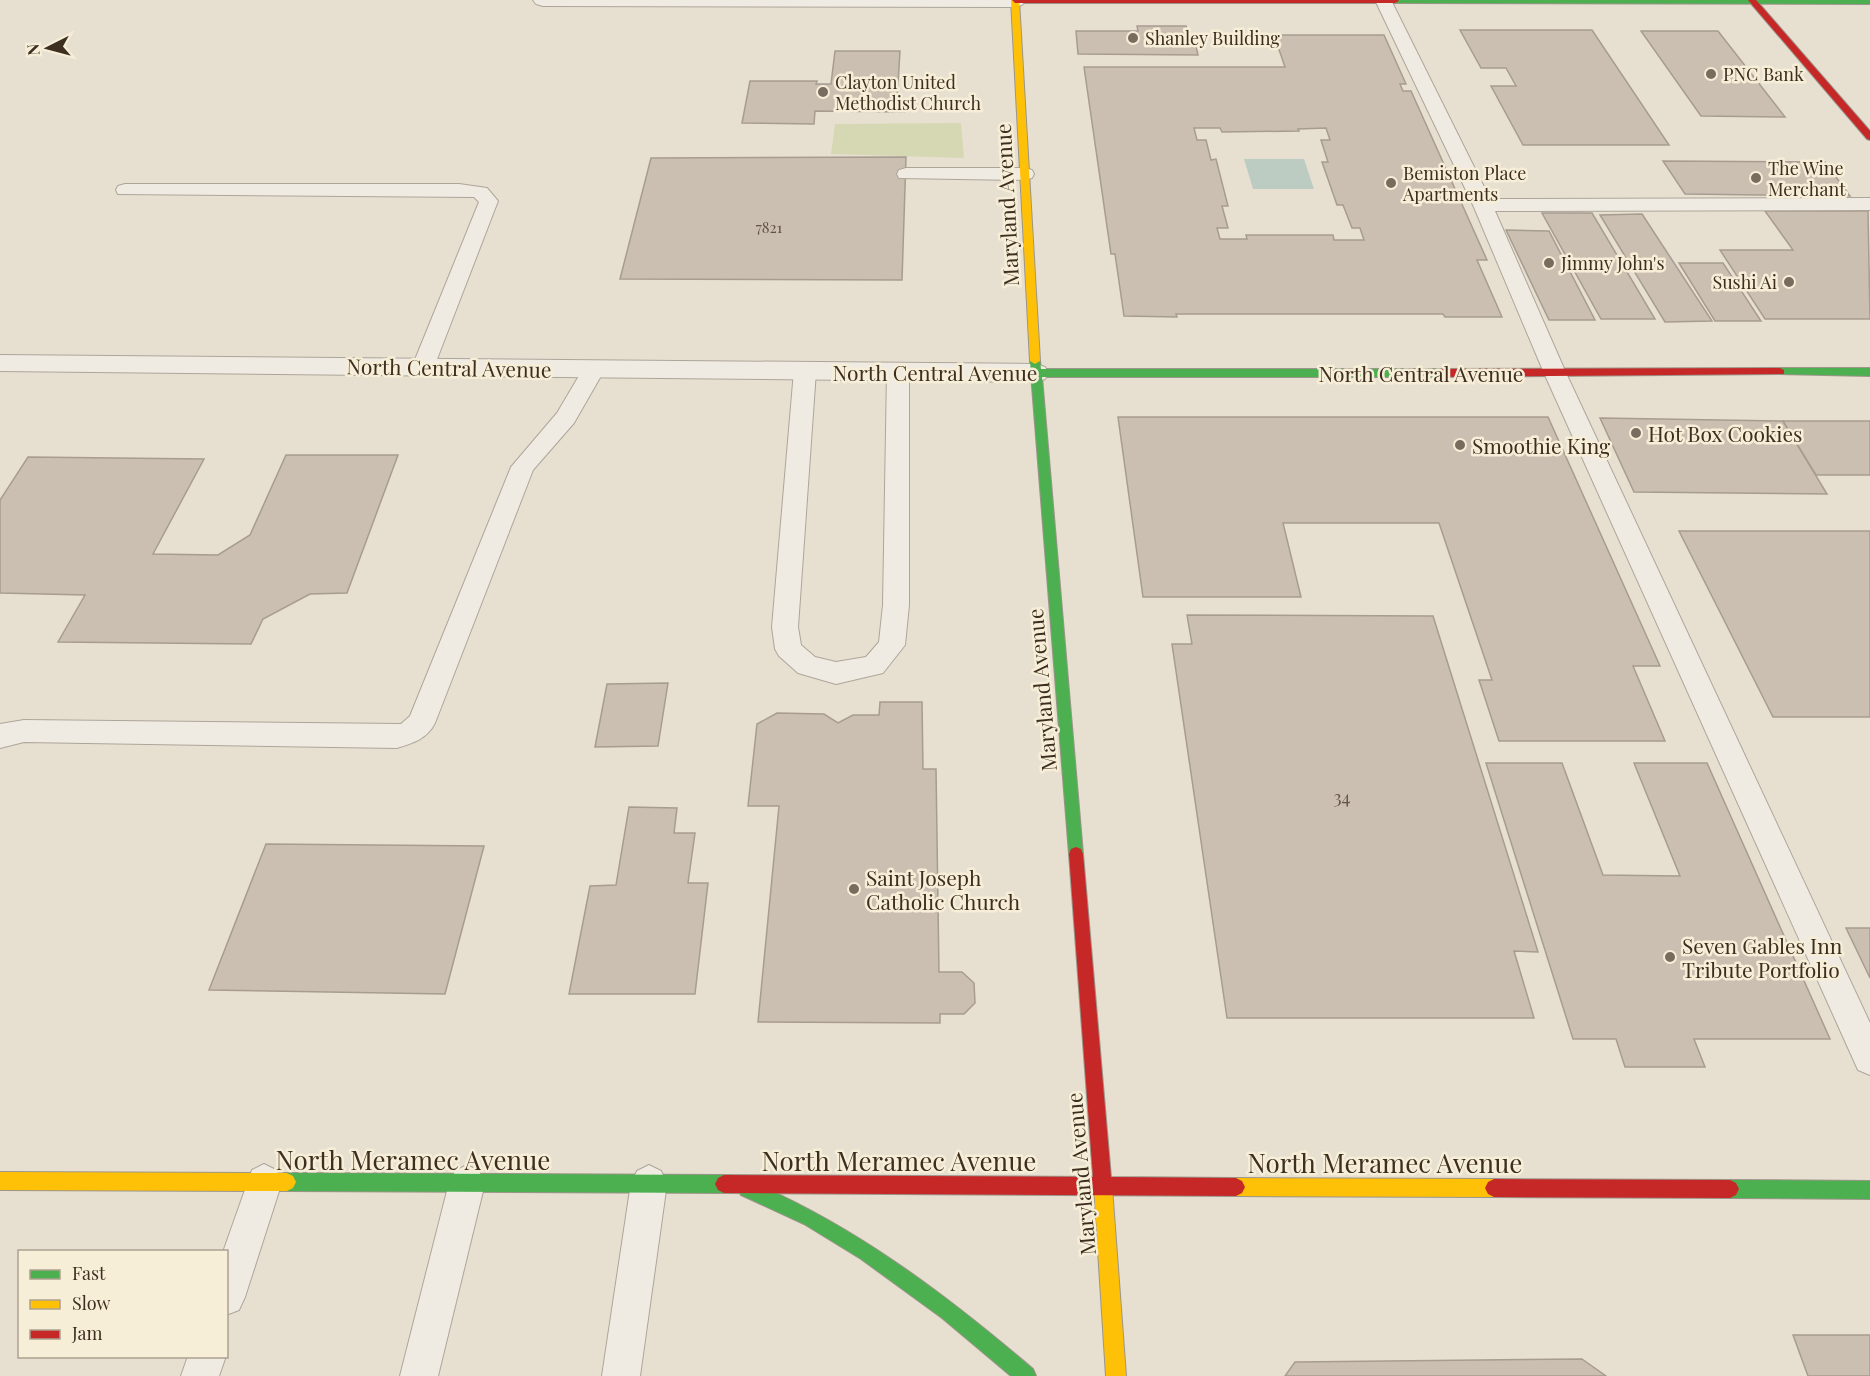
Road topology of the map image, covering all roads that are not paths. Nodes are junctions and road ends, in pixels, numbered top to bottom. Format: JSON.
{"nodes":[{"id":1,"x":543,"y":0,"type":"edge"},
{"id":2,"x":1015,"y":1,"type":"edge"},
{"id":3,"x":1383,"y":1,"type":"edge"},
{"id":4,"x":1753,"y":1,"type":"edge"},
{"id":5,"x":1870,"y":2,"type":"edge"},
{"id":6,"x":1870,"y":137,"type":"edge"},
{"id":7,"x":906,"y":174,"type":"dead end"},
{"id":8,"x":1025,"y":174,"type":"junction"},
{"id":9,"x":125,"y":190,"type":"dead end"},
{"id":10,"x":1870,"y":204,"type":"edge"},
{"id":11,"x":1483,"y":205,"type":"junction"},
{"id":12,"x":0,"y":363,"type":"edge"},
{"id":13,"x":423,"y":367,"type":"junction"},
{"id":14,"x":594,"y":369,"type":"junction"},
{"id":15,"x":805,"y":371,"type":"junction"},
{"id":16,"x":898,"y":372,"type":"junction"},
{"id":17,"x":1870,"y":372,"type":"edge"},
{"id":18,"x":1036,"y":373,"type":"junction"},
{"id":19,"x":1555,"y":373,"type":"junction"},
{"id":20,"x":0,"y":737,"type":"edge"},
{"id":21,"x":1870,"y":1059,"type":"edge"},
{"id":22,"x":0,"y":1181,"type":"edge"},
{"id":23,"x":264,"y":1182,"type":"junction"},
{"id":24,"x":467,"y":1183,"type":"junction"},
{"id":25,"x":650,"y":1183,"type":"junction"},
{"id":26,"x":737,"y":1184,"type":"junction"},
{"id":27,"x":1103,"y":1185,"type":"junction"},
{"id":28,"x":1870,"y":1190,"type":"edge"},
{"id":29,"x":228,"y":1291,"type":"edge"},
{"id":30,"x":206,"y":1358,"type":"edge"},
{"id":31,"x":200,"y":1376,"type":"edge"},
{"id":32,"x":419,"y":1376,"type":"edge"},
{"id":33,"x":621,"y":1376,"type":"edge"},
{"id":34,"x":1026,"y":1376,"type":"edge"},
{"id":35,"x":1116,"y":1376,"type":"edge"}],
"edges":[{"from":1,"to":2,"type":"street"},
{"from":2,"to":3,"type":"street"},
{"from":2,"to":8,"type":"street","name":"Maryland Avenue"},
{"from":3,"to":4,"type":"street"},
{"from":3,"to":11,"type":"lane"},
{"from":4,"to":5,"type":"street"},
{"from":4,"to":6,"type":"street"},
{"from":7,"to":8,"type":"lane"},
{"from":8,"to":18,"type":"street","name":"Maryland Avenue"},
{"from":9,"to":13,"type":"lane"},
{"from":10,"to":11,"type":"lane"},
{"from":11,"to":19,"type":"lane"},
{"from":12,"to":13,"type":"street","name":"North Central Avenue"},
{"from":13,"to":14,"type":"street","name":"North Central Avenue"},
{"from":14,"to":15,"type":"street","name":"North Central Avenue"},
{"from":14,"to":20,"type":"lane"},
{"from":15,"to":16,"type":"street","name":"North Central Avenue"},
{"from":15,"to":16,"type":"lane"},
{"from":16,"to":18,"type":"street","name":"North Central Avenue"},
{"from":17,"to":19,"type":"street","name":"North Central Avenue"},
{"from":18,"to":19,"type":"street","name":"North Central Avenue"},
{"from":18,"to":27,"type":"street","name":"Maryland Avenue"},
{"from":19,"to":21,"type":"lane"},
{"from":22,"to":23,"type":"street","name":"North Meramec Avenue"},
{"from":23,"to":24,"type":"street","name":"North Meramec Avenue"},
{"from":23,"to":29,"type":"lane"},
{"from":24,"to":25,"type":"street","name":"North Meramec Avenue"},
{"from":24,"to":32,"type":"lane"},
{"from":25,"to":26,"type":"street","name":"North Meramec Avenue"},
{"from":25,"to":33,"type":"lane"},
{"from":26,"to":27,"type":"street","name":"North Meramec Avenue"},
{"from":26,"to":34,"type":"street"},
{"from":27,"to":28,"type":"street","name":"North Meramec Avenue"},
{"from":27,"to":35,"type":"street","name":"Maryland Avenue"},
{"from":30,"to":31,"type":"lane"}]}
